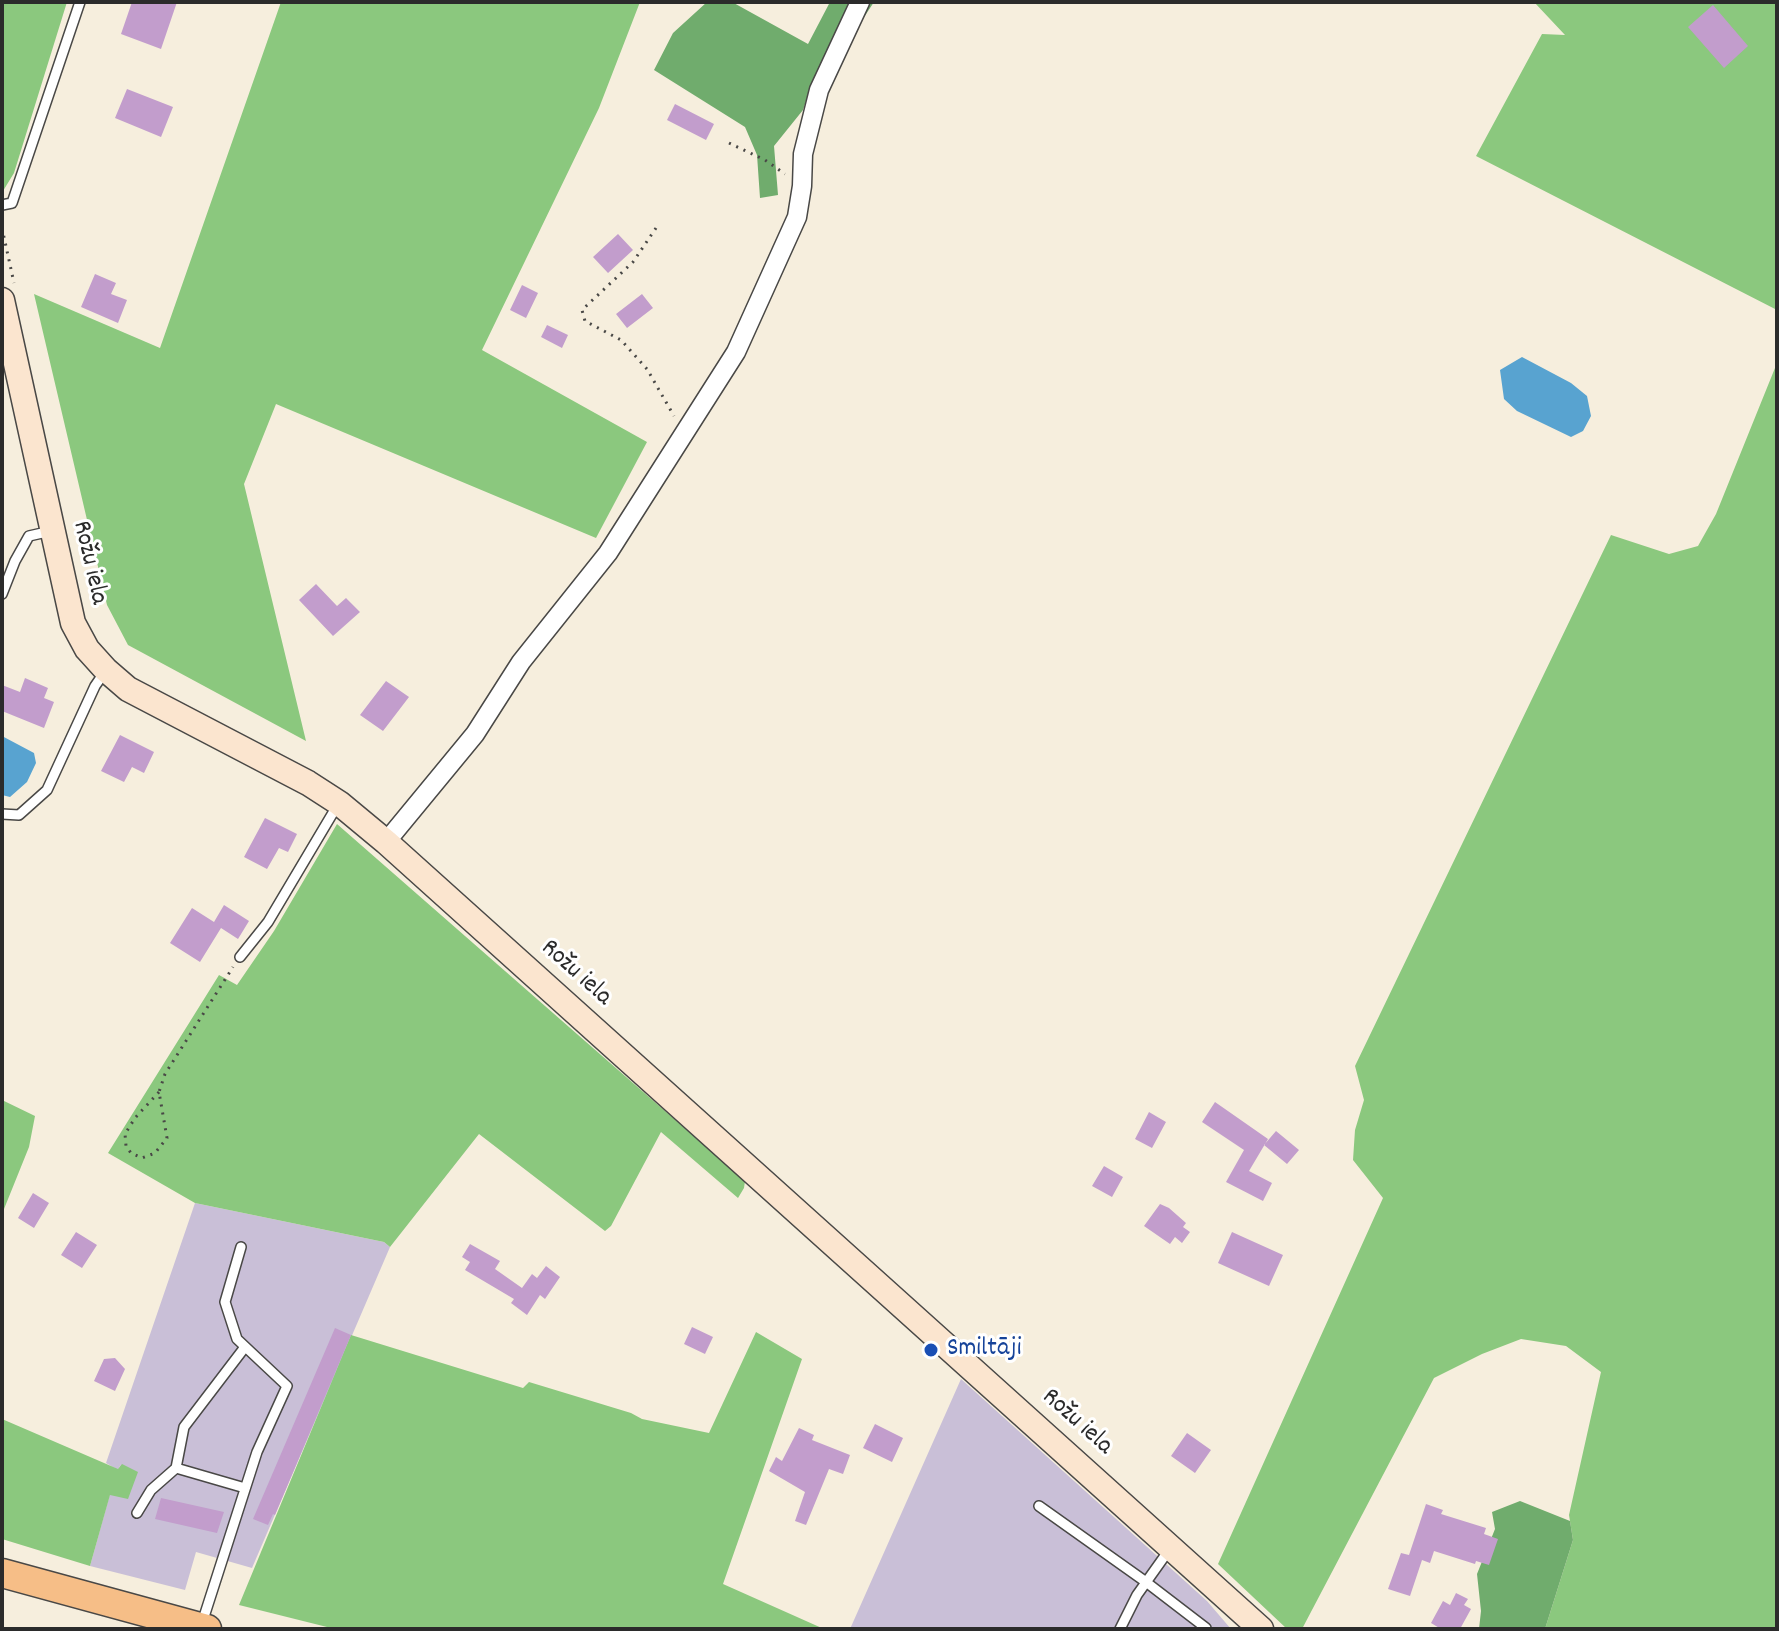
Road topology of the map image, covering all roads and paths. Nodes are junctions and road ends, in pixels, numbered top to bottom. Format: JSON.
{"nodes":[{"id":1,"x":80,"y":2,"type":"edge"},
{"id":2,"x":860,"y":2,"type":"edge"},
{"id":3,"x":729,"y":143,"type":"dead end"},
{"id":4,"x":802,"y":186,"type":"junction"},
{"id":5,"x":2,"y":205,"type":"edge"},
{"id":6,"x":2,"y":228,"type":"edge"},
{"id":7,"x":656,"y":228,"type":"dead end"},
{"id":8,"x":9,"y":296,"type":"edge"},
{"id":9,"x":685,"y":434,"type":"junction"},
{"id":10,"x":51,"y":531,"type":"junction"},
{"id":11,"x":2,"y":594,"type":"edge"},
{"id":12,"x":106,"y":670,"type":"junction"},
{"id":13,"x":339,"y":803,"type":"junction"},
{"id":14,"x":2,"y":814,"type":"edge"},
{"id":15,"x":386,"y":842,"type":"junction"},
{"id":16,"x":240,"y":957,"type":"joint"},
{"id":17,"x":159,"y":1092,"type":"junction"},
{"id":18,"x":241,"y":1247,"type":"dead end"},
{"id":19,"x":245,"y":1347,"type":"junction"},
{"id":20,"x":176,"y":1468,"type":"junction"},
{"id":21,"x":245,"y":1488,"type":"junction"},
{"id":22,"x":1039,"y":1506,"type":"dead end"},
{"id":23,"x":137,"y":1513,"type":"dead end"},
{"id":24,"x":1171,"y":1547,"type":"junction"},
{"id":25,"x":2,"y":1573,"type":"edge"},
{"id":26,"x":1146,"y":1582,"type":"junction"},
{"id":27,"x":202,"y":1628,"type":"edge"},
{"id":28,"x":1206,"y":1628,"type":"edge"},
{"id":29,"x":1120,"y":1629,"type":"edge"},
{"id":30,"x":1261,"y":1629,"type":"edge"}],
"edges":[{"from":1,"to":5,"type":"lane"},
{"from":2,"to":4,"type":"street"},
{"from":3,"to":4,"type":"path"},
{"from":4,"to":9,"type":"street"},
{"from":6,"to":8,"type":"path"},
{"from":7,"to":9,"type":"path"},
{"from":8,"to":10,"type":"street","name":"Rožu iela"},
{"from":9,"to":15,"type":"street"},
{"from":10,"to":11,"type":"lane"},
{"from":10,"to":12,"type":"street","name":"Rožu iela"},
{"from":12,"to":13,"type":"street","name":"Rožu iela"},
{"from":12,"to":14,"type":"lane"},
{"from":13,"to":15,"type":"street","name":"Rožu iela"},
{"from":13,"to":16,"type":"lane"},
{"from":15,"to":24,"type":"street","name":"Rožu iela"},
{"from":16,"to":17,"type":"path"},
{"from":17,"to":17,"type":"path"},
{"from":18,"to":19,"type":"lane"},
{"from":19,"to":20,"type":"lane"},
{"from":19,"to":21,"type":"lane"},
{"from":20,"to":21,"type":"lane"},
{"from":20,"to":23,"type":"lane"},
{"from":21,"to":27,"type":"lane"},
{"from":22,"to":26,"type":"lane"},
{"from":24,"to":26,"type":"lane"},
{"from":24,"to":30,"type":"street","name":"Rožu iela"},
{"from":25,"to":27,"type":"main road"},
{"from":26,"to":28,"type":"lane"},
{"from":26,"to":29,"type":"lane"}]}
